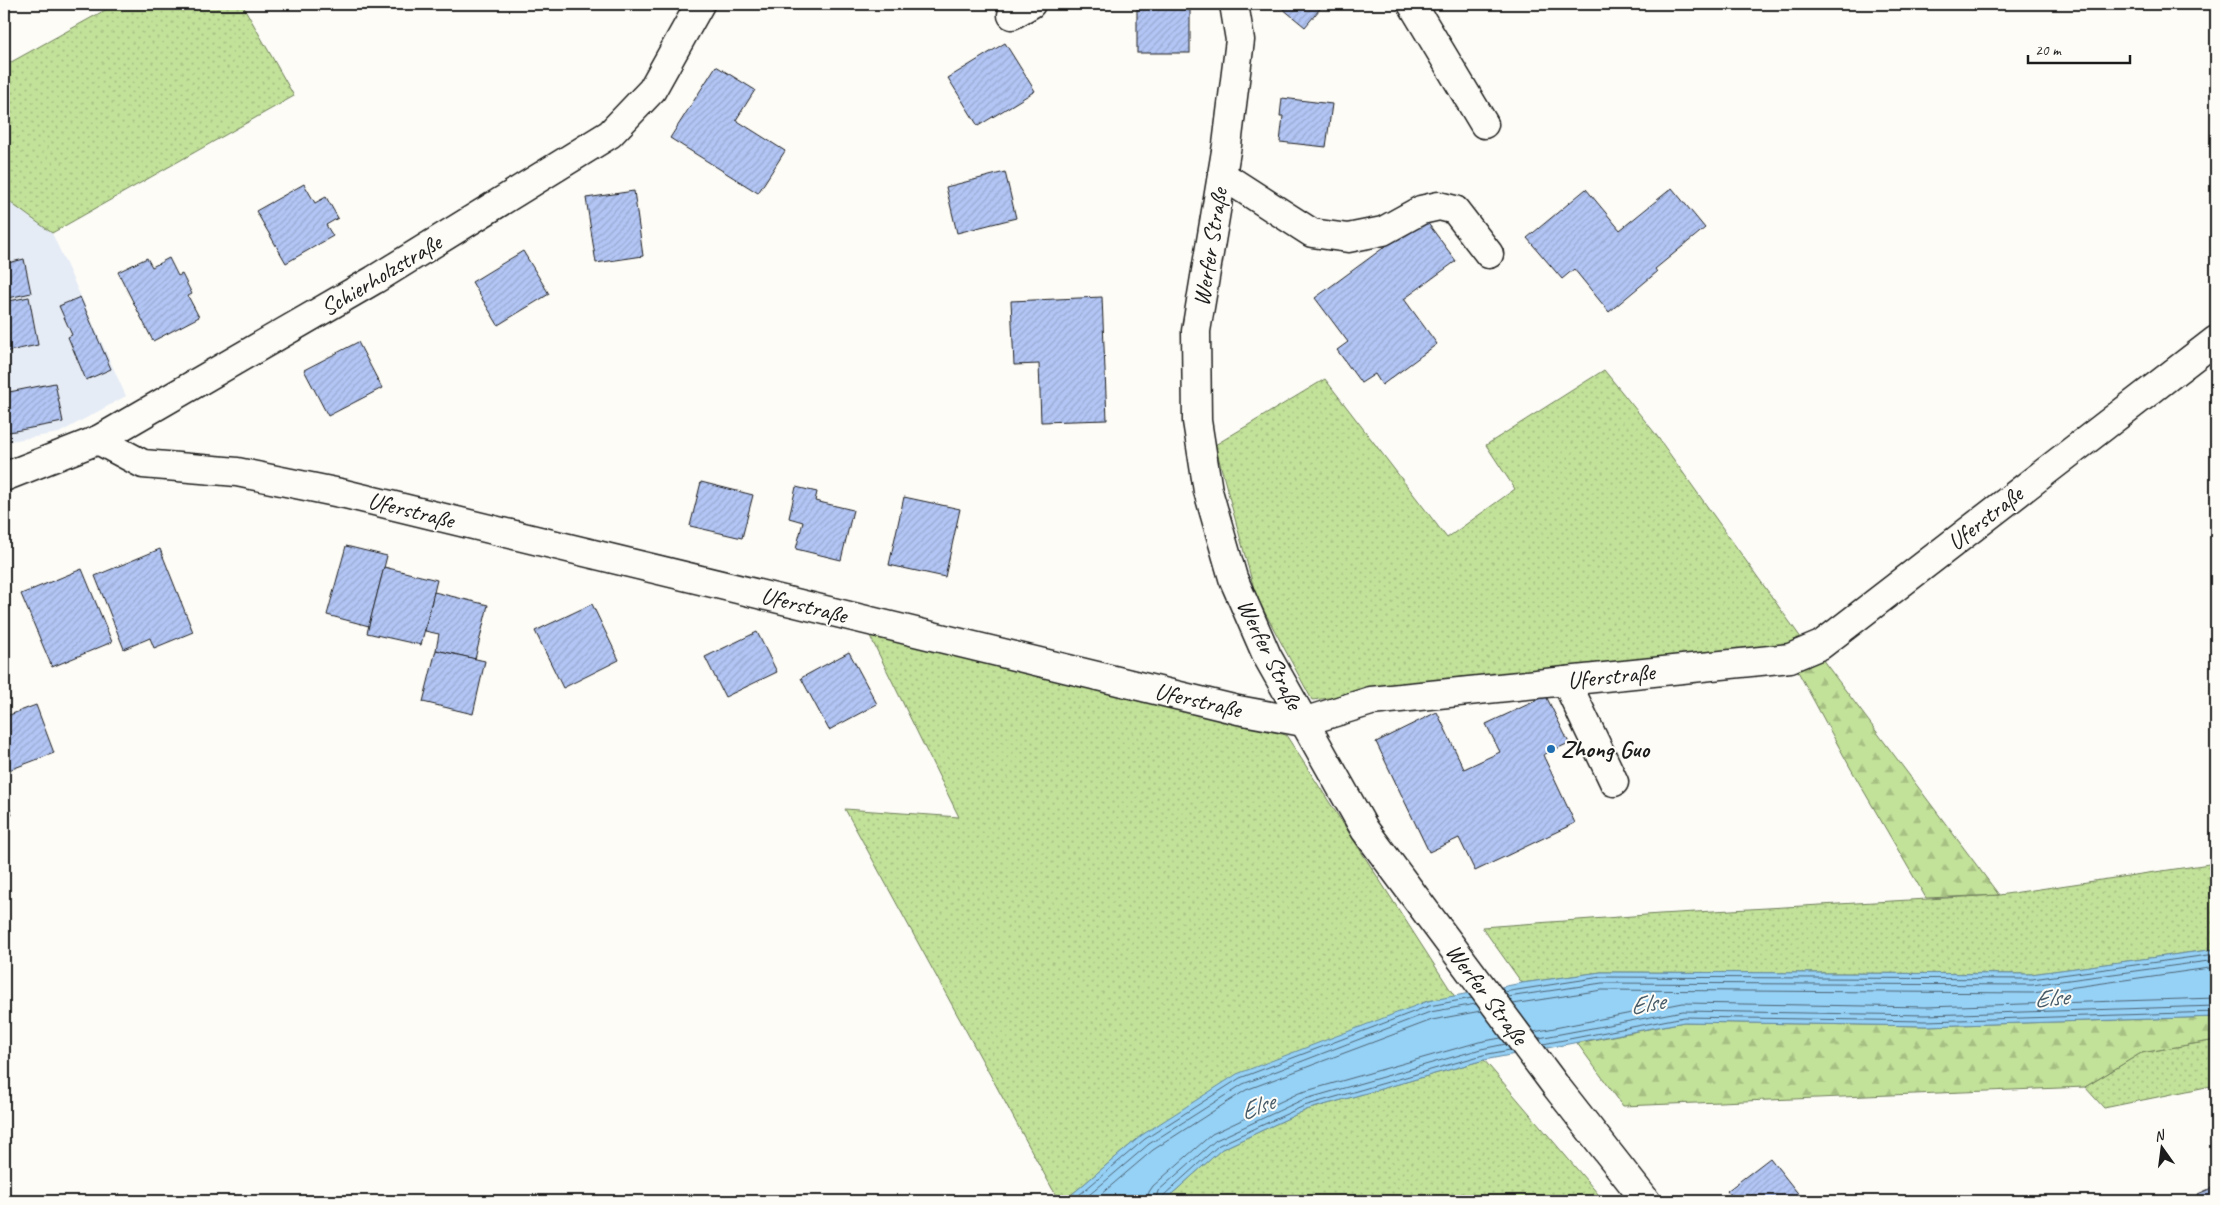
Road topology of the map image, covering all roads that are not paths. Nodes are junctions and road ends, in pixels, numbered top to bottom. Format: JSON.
{"nodes":[{"id":1,"x":700,"y":4,"type":"edge"},
{"id":2,"x":1234,"y":4,"type":"edge"},
{"id":3,"x":1412,"y":4,"type":"edge"},
{"id":4,"x":1484,"y":124,"type":"dead end"},
{"id":5,"x":1222,"y":175,"type":"junction"},
{"id":6,"x":1489,"y":254,"type":"dead end"},
{"id":7,"x":2216,"y":340,"type":"edge"},
{"id":8,"x":98,"y":440,"type":"junction"},
{"id":9,"x":4,"y":476,"type":"edge"},
{"id":10,"x":1566,"y":681,"type":"junction"},
{"id":11,"x":1303,"y":722,"type":"junction"},
{"id":12,"x":1614,"y":782,"type":"dead end"},
{"id":13,"x":1646,"y":1201,"type":"edge"}],
"edges":[{"from":1,"to":8,"type":"street","name":"Schierholzstraße"},
{"from":2,"to":5,"type":"street","name":"Werfer Straße"},
{"from":3,"to":4,"type":"street"},
{"from":5,"to":6,"type":"street"},
{"from":5,"to":11,"type":"street","name":"Werfer Straße"},
{"from":7,"to":10,"type":"street","name":"Uferstraße"},
{"from":8,"to":9,"type":"street","name":"Schierholzstraße"},
{"from":8,"to":11,"type":"street","name":"Uferstraße"},
{"from":10,"to":11,"type":"street","name":"Uferstraße"},
{"from":10,"to":12,"type":"street"},
{"from":11,"to":13,"type":"street","name":"Werfer Straße"}]}
